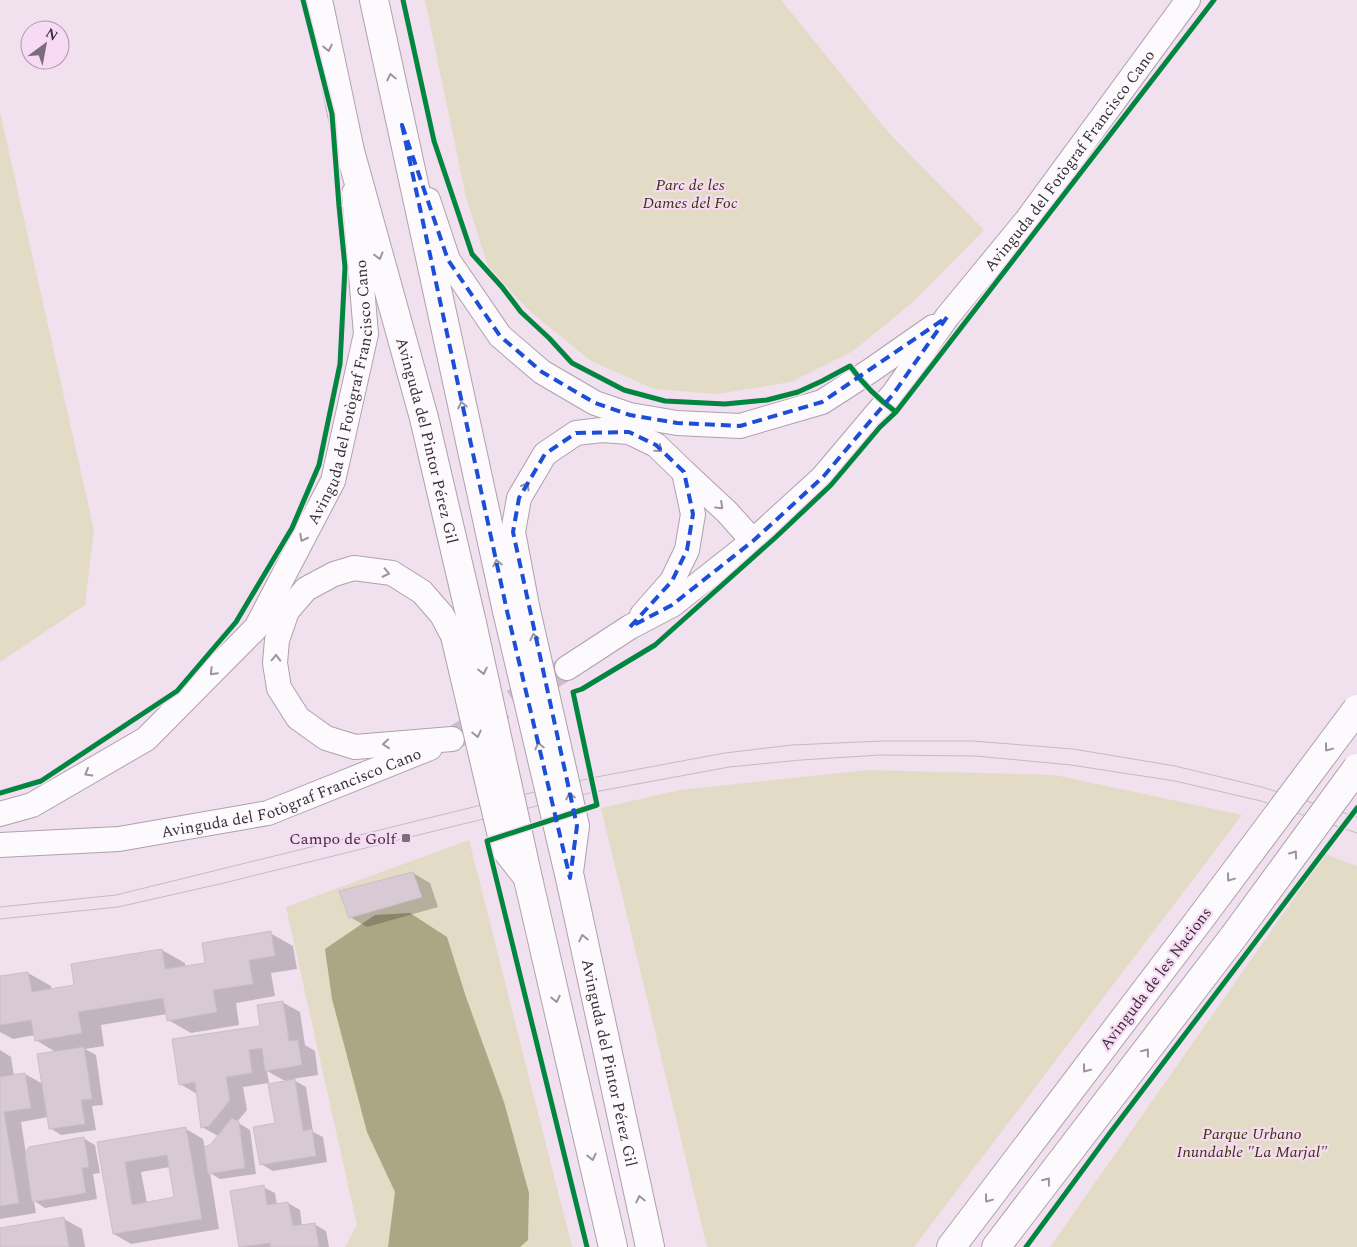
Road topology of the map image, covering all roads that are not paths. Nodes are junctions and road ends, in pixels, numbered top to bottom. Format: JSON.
{"nodes":[{"id":1,"x":318,"y":0,"type":"edge"},
{"id":2,"x":374,"y":0,"type":"edge"},
{"id":3,"x":1188,"y":0,"type":"edge"},
{"id":4,"x":402,"y":125,"type":"junction"},
{"id":5,"x":350,"y":151,"type":"junction"},
{"id":6,"x":947,"y":318,"type":"junction"},
{"id":7,"x":684,"y":472,"type":"junction"},
{"id":8,"x":754,"y":541,"type":"junction"},
{"id":9,"x":517,"y":609,"type":"junction"},
{"id":10,"x":630,"y":627,"type":"junction"},
{"id":11,"x":463,"y":629,"type":"junction"},
{"id":12,"x":567,"y":668,"type":"tunnel mouth"},
{"id":13,"x":1357,"y":709,"type":"edge"},
{"id":14,"x":1357,"y":768,"type":"edge"},
{"id":15,"x":0,"y":814,"type":"edge"},
{"id":16,"x":0,"y":845,"type":"edge"},
{"id":17,"x":613,"y":1247,"type":"edge"},
{"id":18,"x":650,"y":1247,"type":"edge"},
{"id":19,"x":951,"y":1247,"type":"edge"},
{"id":20,"x":996,"y":1247,"type":"edge"}],
"edges":[{"from":1,"to":5,"type":"main road","name":"Avinguda del Pintor Pérez Gil","one_way":true},
{"from":4,"to":2,"type":"main road","name":"Avinguda del Pintor Pérez Gil","one_way":true},
{"from":3,"to":6,"type":"street","name":"Avinguda del Fotògraf Francisco Cano"},
{"from":4,"to":6,"type":"street","name":"Avinguda del Fotògraf Francisco Cano"},
{"from":9,"to":4,"type":"main road","name":"Avinguda del Pintor Pérez Gil","one_way":true},
{"from":5,"to":11,"type":"main road","name":"Avinguda del Pintor Pérez Gil","one_way":true},
{"from":5,"to":15,"type":"street","name":"Avinguda del Fotògraf Francisco Cano","one_way":true},
{"from":6,"to":8,"type":"street","name":"Avinguda del Fotògraf Francisco Cano"},
{"from":7,"to":8,"type":"street","one_way":true},
{"from":9,"to":7,"type":"street","name":"Avinguda del Pintor Pérez Gil","one_way":true},
{"from":7,"to":10,"type":"street","name":"Avinguda del Fotògraf Francisco Cano"},
{"from":8,"to":10,"type":"street","name":"Avinguda del Fotògraf Francisco Cano"},
{"from":18,"to":9,"type":"main road","name":"Avinguda del Pintor Pérez Gil","one_way":true,"bridge":true},
{"from":10,"to":12,"type":"street","name":"Avinguda del Fotògraf Francisco Cano"},
{"from":16,"to":11,"type":"street","name":"Avinguda del Fotògraf Francisco Cano","one_way":true},
{"from":11,"to":17,"type":"main road","name":"Avinguda del Pintor Pérez Gil","one_way":true,"bridge":true},
{"from":13,"to":19,"type":"main road","name":"Avinguda de les Nacions","one_way":true,"bridge":true},
{"from":20,"to":14,"type":"main road","one_way":true,"bridge":true}]}
